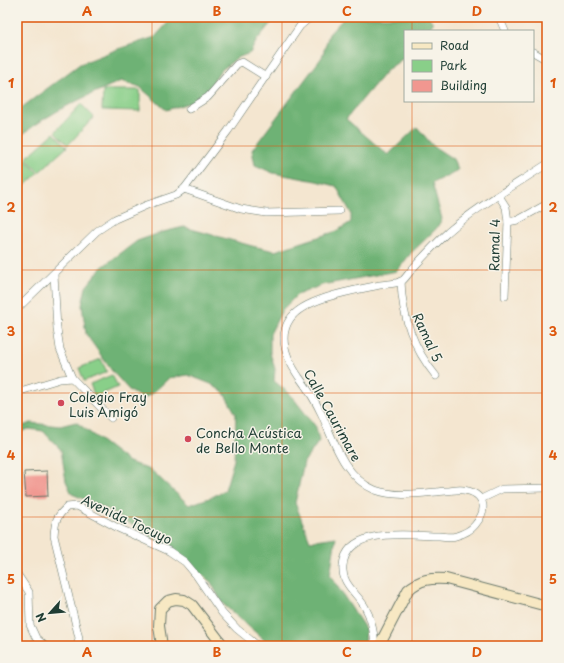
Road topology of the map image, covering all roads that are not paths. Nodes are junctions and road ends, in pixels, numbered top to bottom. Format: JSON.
{"nodes":[{"id":1,"x":315,"y":17,"type":"edge"},
{"id":2,"x":499,"y":17,"type":"edge"},
{"id":3,"x":505,"y":30,"type":"edge"},
{"id":4,"x":534,"y":53,"type":"edge"},
{"id":5,"x":547,"y":60,"type":"edge"},
{"id":6,"x":266,"y":78,"type":"junction"},
{"id":7,"x":189,"y":109,"type":"dead end"},
{"id":8,"x":547,"y":164,"type":"edge"},
{"id":9,"x":184,"y":189,"type":"junction"},
{"id":10,"x":499,"y":196,"type":"junction"},
{"id":11,"x":547,"y":204,"type":"edge"},
{"id":12,"x":339,"y":211,"type":"dead end"},
{"id":13,"x":508,"y":222,"type":"junction"},
{"id":14,"x":54,"y":274,"type":"junction"},
{"id":15,"x":401,"y":282,"type":"junction"},
{"id":16,"x":505,"y":296,"type":"dead end"},
{"id":17,"x":17,"y":309,"type":"edge"},
{"id":18,"x":436,"y":376,"type":"dead end"},
{"id":19,"x":72,"y":378,"type":"junction"},
{"id":20,"x":17,"y":392,"type":"edge"},
{"id":21,"x":111,"y":418,"type":"dead end"},
{"id":22,"x":547,"y":488,"type":"edge"},
{"id":23,"x":481,"y":499,"type":"junction"},
{"id":24,"x":17,"y":574,"type":"edge"},
{"id":25,"x":547,"y":606,"type":"edge"},
{"id":26,"x":45,"y":646,"type":"edge"},
{"id":27,"x":77,"y":646,"type":"edge"},
{"id":28,"x":162,"y":646,"type":"edge"},
{"id":29,"x":225,"y":646,"type":"edge"},
{"id":30,"x":258,"y":646,"type":"edge"},
{"id":31,"x":374,"y":646,"type":"edge"},
{"id":32,"x":379,"y":646,"type":"edge"}],
"edges":[{"from":1,"to":6,"type":"street"},
{"from":2,"to":3,"type":"street"},
{"from":4,"to":5,"type":"street"},
{"from":6,"to":7,"type":"street"},
{"from":6,"to":9,"type":"street"},
{"from":8,"to":10,"type":"street"},
{"from":9,"to":12,"type":"street"},
{"from":9,"to":14,"type":"street"},
{"from":10,"to":13,"type":"street","name":"Ramal 4"},
{"from":10,"to":15,"type":"street"},
{"from":11,"to":13,"type":"street"},
{"from":13,"to":16,"type":"street","name":"Ramal 4"},
{"from":14,"to":17,"type":"street"},
{"from":14,"to":19,"type":"street"},
{"from":15,"to":18,"type":"street","name":"Ramal 5"},
{"from":15,"to":23,"type":"street","name":"Calle Caurimare"},
{"from":19,"to":20,"type":"street"},
{"from":19,"to":21,"type":"street"},
{"from":22,"to":23,"type":"street"},
{"from":23,"to":31,"type":"street"},
{"from":24,"to":26,"type":"street"},
{"from":25,"to":32,"type":"street"},
{"from":27,"to":30,"type":"street","name":"Avenida Tocuyo"},
{"from":28,"to":29,"type":"street"}]}
